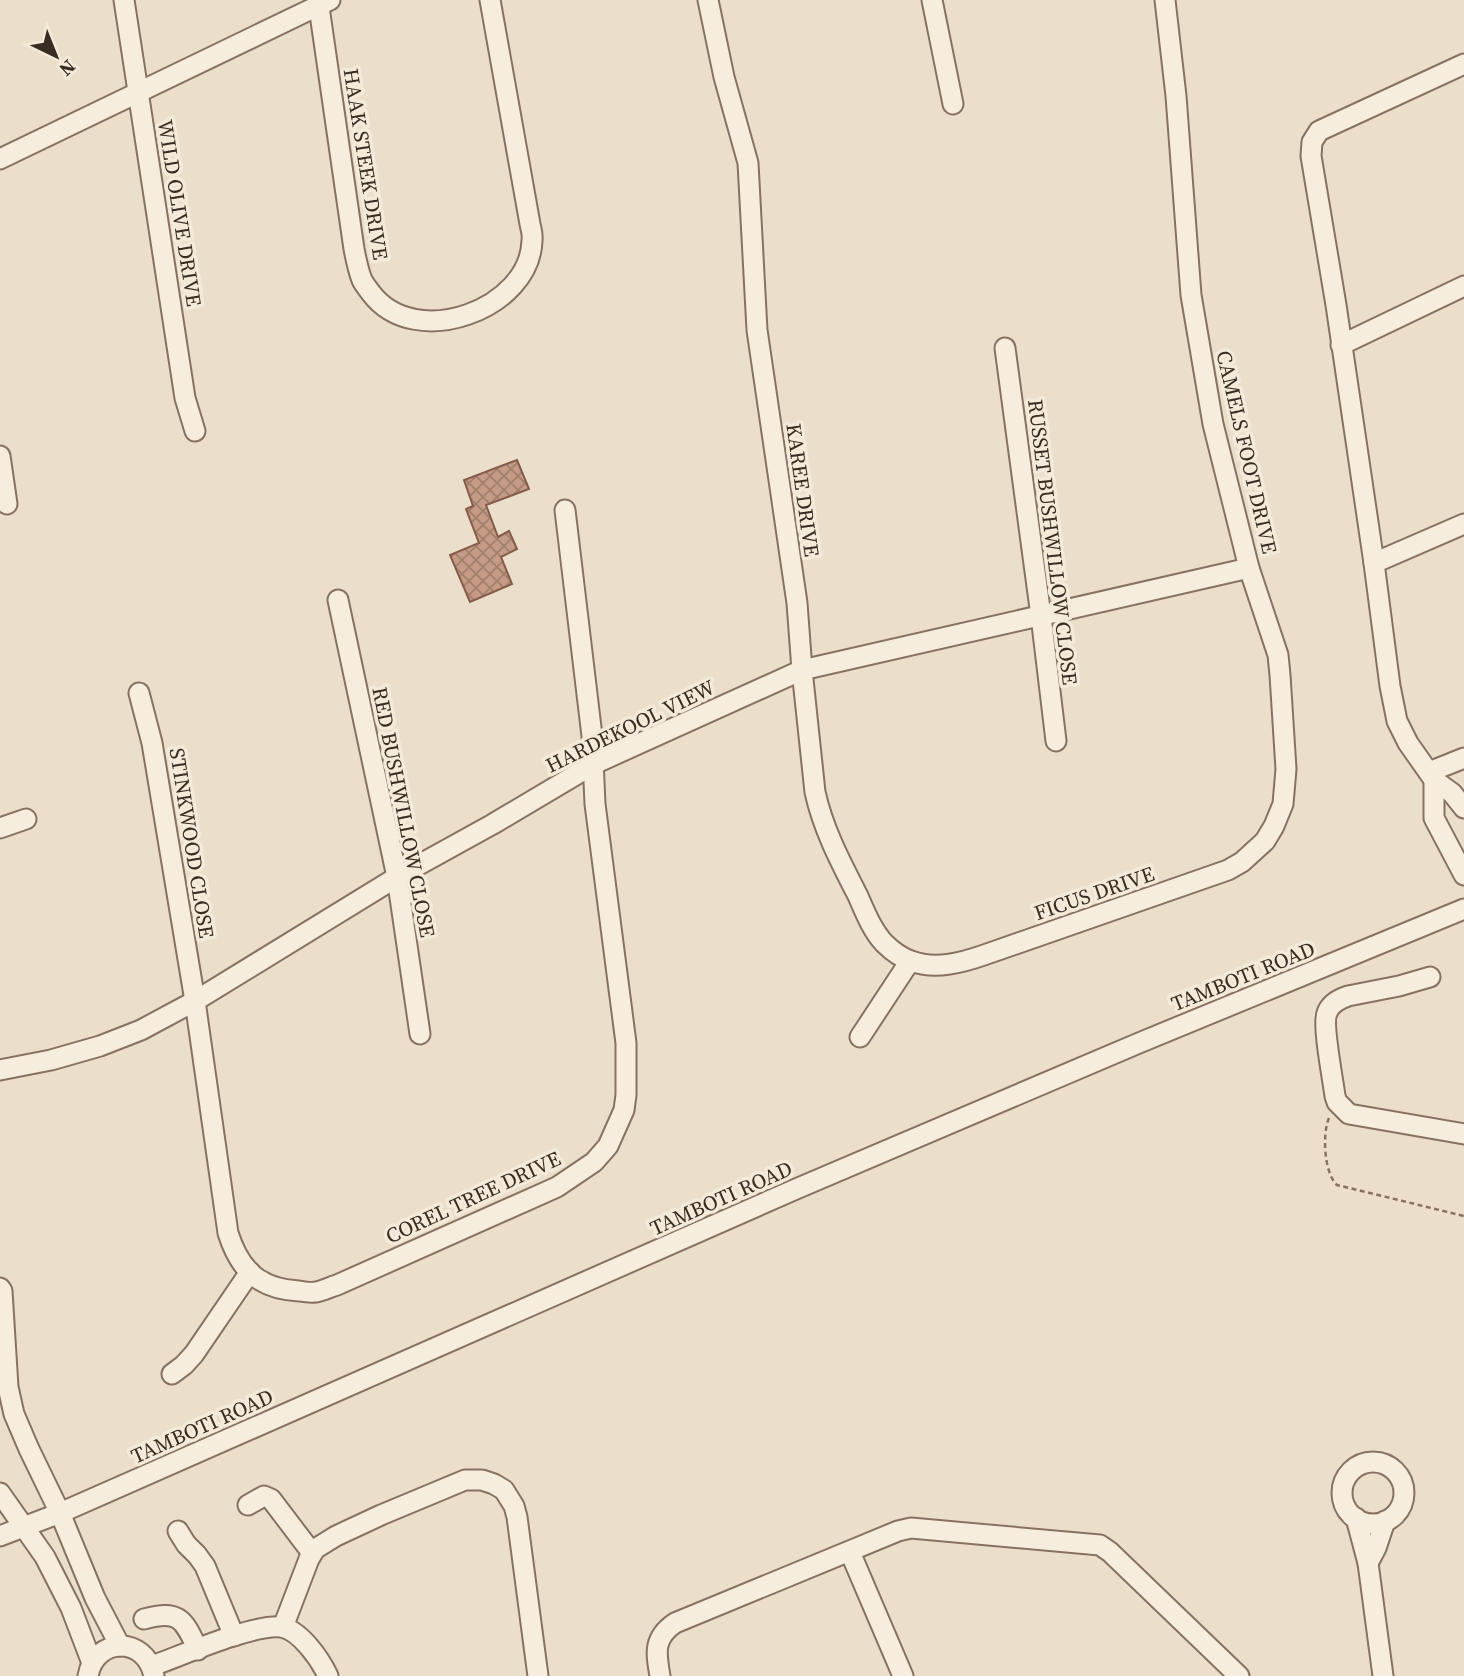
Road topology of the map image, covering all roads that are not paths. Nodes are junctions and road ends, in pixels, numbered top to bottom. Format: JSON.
{"nodes":[{"id":1,"x":124,"y":0,"type":"edge"},
{"id":2,"x":490,"y":0,"type":"edge"},
{"id":3,"x":708,"y":0,"type":"edge"},
{"id":4,"x":932,"y":0,"type":"edge"},
{"id":5,"x":1165,"y":0,"type":"edge"},
{"id":6,"x":322,"y":2,"type":"edge"},
{"id":7,"x":1464,"y":64,"type":"edge"},
{"id":8,"x":139,"y":92,"type":"junction"},
{"id":9,"x":953,"y":104,"type":"dead end"},
{"id":10,"x":0,"y":159,"type":"edge"},
{"id":11,"x":1464,"y":286,"type":"edge"},
{"id":12,"x":1340,"y":345,"type":"junction"},
{"id":13,"x":1006,"y":348,"type":"dead end"},
{"id":14,"x":195,"y":431,"type":"dead end"},
{"id":15,"x":0,"y":456,"type":"edge"},
{"id":16,"x":7,"y":504,"type":"dead end"},
{"id":17,"x":565,"y":510,"type":"dead end"},
{"id":18,"x":1464,"y":524,"type":"edge"},
{"id":19,"x":1374,"y":563,"type":"junction"},
{"id":20,"x":1249,"y":568,"type":"junction"},
{"id":21,"x":338,"y":600,"type":"dead end"},
{"id":22,"x":1041,"y":616,"type":"junction"},
{"id":23,"x":802,"y":670,"type":"junction"},
{"id":24,"x":139,"y":693,"type":"dead end"},
{"id":25,"x":1056,"y":741,"type":"dead end"},
{"id":26,"x":1464,"y":758,"type":"edge"},
{"id":27,"x":594,"y":764,"type":"junction"},
{"id":28,"x":1431,"y":776,"type":"junction"},
{"id":29,"x":1464,"y":808,"type":"edge"},
{"id":30,"x":26,"y":819,"type":"dead end"},
{"id":31,"x":1274,"y":826,"type":"joint"},
{"id":32,"x":0,"y":828,"type":"edge"},
{"id":33,"x":1464,"y":875,"type":"edge"},
{"id":34,"x":397,"y":877,"type":"junction"},
{"id":35,"x":1464,"y":909,"type":"edge"},
{"id":36,"x":910,"y":961,"type":"junction"},
{"id":37,"x":1430,"y":976,"type":"dead end"},
{"id":38,"x":195,"y":1002,"type":"junction"},
{"id":39,"x":420,"y":1034,"type":"dead end"},
{"id":40,"x":860,"y":1037,"type":"dead end"},
{"id":41,"x":0,"y":1070,"type":"edge"},
{"id":42,"x":1464,"y":1134,"type":"edge"},
{"id":43,"x":250,"y":1272,"type":"junction"},
{"id":44,"x":0,"y":1288,"type":"edge"},
{"id":45,"x":3,"y":1372,"type":"edge"},
{"id":46,"x":172,"y":1374,"type":"dead end"},
{"id":47,"x":9,"y":1424,"type":"edge"},
{"id":48,"x":0,"y":1493,"type":"edge"},
{"id":49,"x":248,"y":1505,"type":"dead end"},
{"id":50,"x":60,"y":1513,"type":"junction"},
{"id":51,"x":1356,"y":1518,"type":"junction"},
{"id":52,"x":1385,"y":1521,"type":"junction"},
{"id":53,"x":25,"y":1527,"type":"junction"},
{"id":54,"x":178,"y":1531,"type":"dead end"},
{"id":55,"x":0,"y":1536,"type":"edge"},
{"id":56,"x":850,"y":1552,"type":"junction"},
{"id":57,"x":312,"y":1553,"type":"junction"},
{"id":58,"x":1368,"y":1563,"type":"junction"},
{"id":59,"x":144,"y":1619,"type":"dead end"},
{"id":60,"x":283,"y":1627,"type":"junction"},
{"id":61,"x":234,"y":1636,"type":"junction"},
{"id":62,"x":120,"y":1646,"type":"junction"},
{"id":63,"x":198,"y":1650,"type":"junction"},
{"id":64,"x":90,"y":1669,"type":"edge"},
{"id":65,"x":153,"y":1671,"type":"edge"},
{"id":66,"x":328,"y":1676,"type":"edge"},
{"id":67,"x":538,"y":1676,"type":"edge"},
{"id":68,"x":660,"y":1676,"type":"edge"},
{"id":69,"x":903,"y":1676,"type":"edge"},
{"id":70,"x":1239,"y":1676,"type":"edge"},
{"id":71,"x":1383,"y":1676,"type":"edge"}],
"edges":[{"from":1,"to":8,"type":"street","name":"WILD OLIVE DRIVE"},
{"from":2,"to":6,"type":"street","name":"HAAK STEEK DRIVE"},
{"from":3,"to":23,"type":"street","name":"KAREE DRIVE"},
{"from":4,"to":9,"type":"street"},
{"from":5,"to":20,"type":"street","name":"CAMELS FOOT DRIVE"},
{"from":6,"to":8,"type":"street"},
{"from":7,"to":12,"type":"street"},
{"from":8,"to":10,"type":"street"},
{"from":8,"to":14,"type":"street","name":"WILD OLIVE DRIVE"},
{"from":11,"to":12,"type":"street"},
{"from":12,"to":19,"type":"street"},
{"from":13,"to":22,"type":"street","name":"RUSSET BUSHWILLOW CLOSE"},
{"from":15,"to":16,"type":"street"},
{"from":17,"to":27,"type":"street","name":"COREL TREE DRIVE"},
{"from":18,"to":19,"type":"street"},
{"from":19,"to":28,"type":"street"},
{"from":20,"to":22,"type":"street","name":"HARDEKOOL VIEW"},
{"from":20,"to":31,"type":"street","name":"CAMELS FOOT DRIVE"},
{"from":21,"to":34,"type":"street","name":"RED BUSHWILLOW CLOSE"},
{"from":22,"to":23,"type":"street","name":"HARDEKOOL VIEW"},
{"from":22,"to":25,"type":"street","name":"RUSSET BUSHWILLOW CLOSE"},
{"from":23,"to":27,"type":"street","name":"HARDEKOOL VIEW"},
{"from":23,"to":36,"type":"street","name":"KAREE DRIVE"},
{"from":24,"to":38,"type":"street","name":"STINKWOOD CLOSE"},
{"from":26,"to":28,"type":"street"},
{"from":27,"to":34,"type":"street","name":"HARDEKOOL VIEW"},
{"from":27,"to":43,"type":"street","name":"COREL TREE DRIVE"},
{"from":28,"to":29,"type":"street"},
{"from":28,"to":33,"type":"street"},
{"from":30,"to":32,"type":"street"},
{"from":31,"to":36,"type":"street","name":"FICUS DRIVE"},
{"from":34,"to":38,"type":"street","name":"HARDEKOOL VIEW"},
{"from":34,"to":39,"type":"street","name":"RED BUSHWILLOW CLOSE"},
{"from":35,"to":50,"type":"street","name":"TAMBOTI ROAD"},
{"from":36,"to":40,"type":"street"},
{"from":37,"to":42,"type":"street"},
{"from":38,"to":41,"type":"street","name":"HARDEKOOL VIEW"},
{"from":38,"to":43,"type":"street","name":"COREL TREE DRIVE"},
{"from":43,"to":46,"type":"street"},
{"from":44,"to":45,"type":"street"},
{"from":45,"to":47,"type":"street"},
{"from":47,"to":50,"type":"street"},
{"from":48,"to":53,"type":"street"},
{"from":49,"to":57,"type":"street"},
{"from":50,"to":53,"type":"street","name":"TAMBOTI ROAD"},
{"from":50,"to":62,"type":"street"},
{"from":51,"to":52,"type":"street"},
{"from":51,"to":52,"type":"street"},
{"from":51,"to":58,"type":"street"},
{"from":52,"to":58,"type":"street"},
{"from":53,"to":55,"type":"street","name":"TAMBOTI ROAD"},
{"from":53,"to":64,"type":"street"},
{"from":54,"to":61,"type":"street"},
{"from":56,"to":68,"type":"street"},
{"from":56,"to":69,"type":"street"},
{"from":56,"to":70,"type":"street"},
{"from":57,"to":60,"type":"street"},
{"from":57,"to":67,"type":"street"},
{"from":58,"to":71,"type":"street"},
{"from":59,"to":63,"type":"street"},
{"from":60,"to":61,"type":"street"},
{"from":60,"to":66,"type":"street"},
{"from":61,"to":63,"type":"street"},
{"from":62,"to":64,"type":"street"},
{"from":62,"to":65,"type":"street"},
{"from":63,"to":65,"type":"street"}]}
